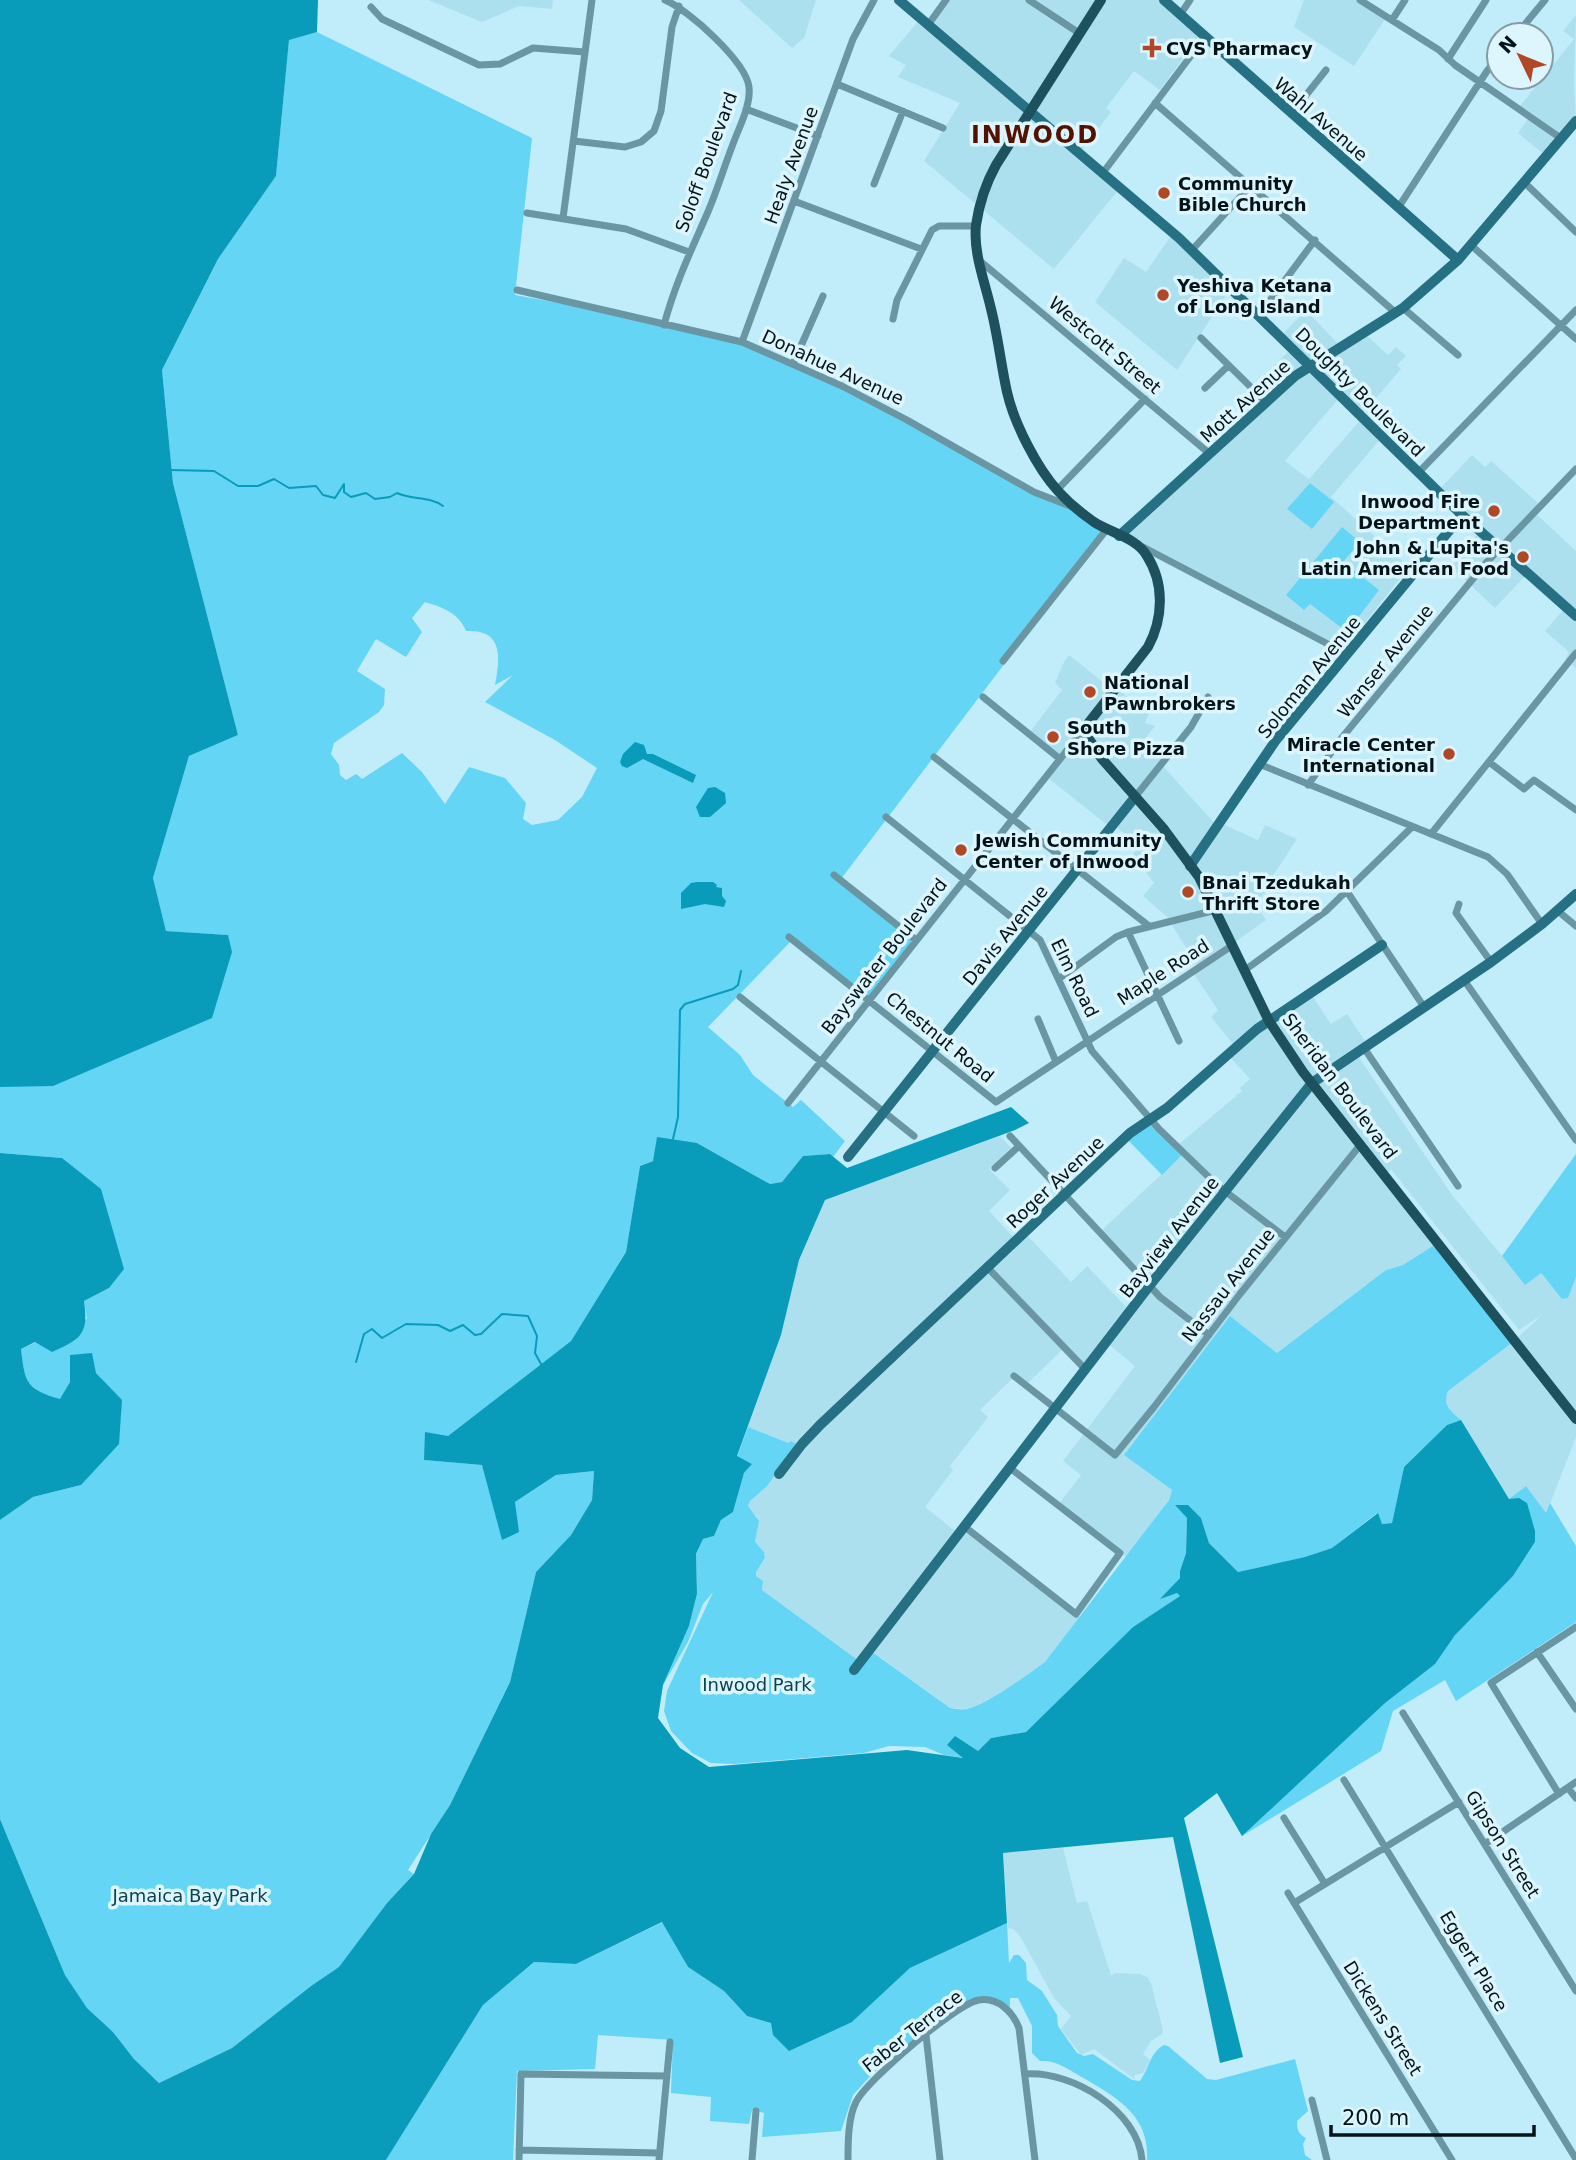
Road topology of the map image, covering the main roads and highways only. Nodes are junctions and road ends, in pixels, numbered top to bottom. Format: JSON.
{"nodes":[{"id":1,"x":1101,"y":0,"type":"edge"},
{"id":2,"x":1576,"y":1419,"type":"edge"}],
"edges":[{"from":1,"to":2,"type":"main road","name":"Sheridan Boulevard"}]}
